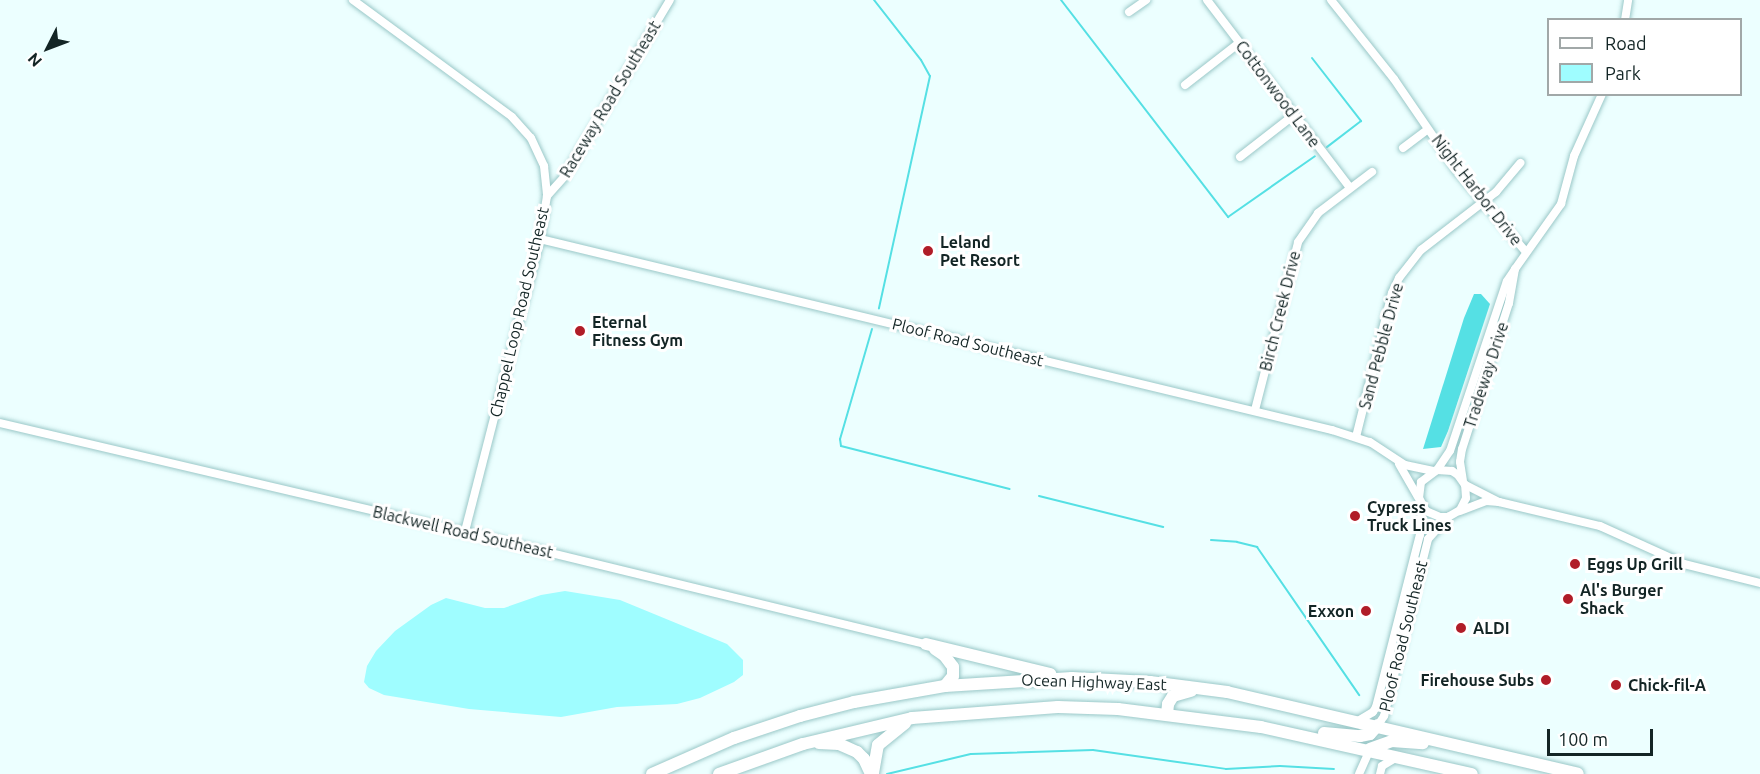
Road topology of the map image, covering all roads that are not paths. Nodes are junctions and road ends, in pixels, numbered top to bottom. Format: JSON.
{"nodes":[{"id":1,"x":353,"y":0,"type":"edge"},
{"id":2,"x":670,"y":0,"type":"edge"},
{"id":3,"x":1146,"y":0,"type":"edge"},
{"id":4,"x":1207,"y":0,"type":"edge"},
{"id":5,"x":1331,"y":0,"type":"edge"},
{"id":6,"x":1628,"y":0,"type":"edge"},
{"id":7,"x":1129,"y":12,"type":"dead end"},
{"id":8,"x":1625,"y":18,"type":"edge"},
{"id":9,"x":1239,"y":43,"type":"junction"},
{"id":10,"x":1185,"y":85,"type":"dead end"},
{"id":11,"x":1601,"y":96,"type":"edge"},
{"id":12,"x":1294,"y":115,"type":"junction"},
{"id":13,"x":1428,"y":129,"type":"junction"},
{"id":14,"x":1403,"y":148,"type":"dead end"},
{"id":15,"x":1240,"y":157,"type":"dead end"},
{"id":16,"x":1520,"y":163,"type":"dead end"},
{"id":17,"x":1372,"y":172,"type":"dead end"},
{"id":18,"x":1350,"y":188,"type":"junction"},
{"id":19,"x":547,"y":196,"type":"junction"},
{"id":20,"x":1484,"y":203,"type":"junction"},
{"id":21,"x":540,"y":239,"type":"junction"},
{"id":22,"x":1526,"y":251,"type":"junction"},
{"id":23,"x":1515,"y":269,"type":"junction"},
{"id":24,"x":1255,"y":410,"type":"junction"},
{"id":25,"x":0,"y":423,"type":"edge"},
{"id":26,"x":1356,"y":437,"type":"junction"},
{"id":27,"x":1392,"y":457,"type":"junction"},
{"id":28,"x":1435,"y":471,"type":"junction"},
{"id":29,"x":1464,"y":482,"type":"junction"},
{"id":30,"x":1420,"y":501,"type":"junction"},
{"id":31,"x":1499,"y":502,"type":"junction"},
{"id":32,"x":1451,"y":516,"type":"junction"},
{"id":33,"x":465,"y":532,"type":"junction"},
{"id":34,"x":1760,"y":583,"type":"edge"},
{"id":35,"x":926,"y":644,"type":"junction"},
{"id":36,"x":1072,"y":678,"type":"junction"},
{"id":37,"x":945,"y":686,"type":"junction"},
{"id":38,"x":1204,"y":689,"type":"junction"},
{"id":39,"x":1167,"y":714,"type":"junction"},
{"id":40,"x":912,"y":718,"type":"junction"},
{"id":41,"x":1358,"y":721,"type":"junction"},
{"id":42,"x":1378,"y":725,"type":"junction"},
{"id":43,"x":1261,"y":727,"type":"junction"},
{"id":44,"x":803,"y":744,"type":"junction"},
{"id":45,"x":1370,"y":749,"type":"junction"},
{"id":46,"x":1482,"y":750,"type":"junction"},
{"id":47,"x":1398,"y":757,"type":"junction"},
{"id":48,"x":1573,"y":773,"type":"edge"},
{"id":49,"x":652,"y":774,"type":"edge"},
{"id":50,"x":719,"y":774,"type":"edge"},
{"id":51,"x":872,"y":774,"type":"edge"},
{"id":52,"x":1359,"y":774,"type":"edge"},
{"id":53,"x":1380,"y":774,"type":"edge"},
{"id":54,"x":1472,"y":774,"type":"edge"}],
"edges":[{"from":1,"to":19,"type":"street","name":"Chappel Loop Road Southeast"},
{"from":2,"to":19,"type":"street","name":"Raceway Road Southeast"},
{"from":3,"to":7,"type":"street"},
{"from":4,"to":9,"type":"street","name":"Cottonwood Lane"},
{"from":5,"to":13,"type":"street","name":"Night Harbor Drive"},
{"from":6,"to":8,"type":"street"},
{"from":9,"to":10,"type":"street"},
{"from":9,"to":12,"type":"street","name":"Cottonwood Lane"},
{"from":11,"to":22,"type":"street","name":"Tradeway Drive"},
{"from":12,"to":15,"type":"street"},
{"from":12,"to":18,"type":"street","name":"Cottonwood Lane"},
{"from":13,"to":14,"type":"street","name":"Night Harbor Drive"},
{"from":13,"to":20,"type":"street","name":"Night Harbor Drive"},
{"from":16,"to":20,"type":"street","name":"Sand Pebble Drive"},
{"from":17,"to":18,"type":"street","name":"Birch Creek Drive"},
{"from":18,"to":24,"type":"street","name":"Birch Creek Drive"},
{"from":19,"to":21,"type":"street","name":"Chappel Loop Road Southeast"},
{"from":20,"to":22,"type":"street","name":"Night Harbor Drive"},
{"from":20,"to":26,"type":"street","name":"Sand Pebble Drive"},
{"from":21,"to":24,"type":"street","name":"Ploof Road Southeast"},
{"from":21,"to":33,"type":"street","name":"Chappel Loop Road Southeast"},
{"from":22,"to":23,"type":"street","name":"Tradeway Drive"},
{"from":23,"to":28,"type":"street","name":"Tradeway Drive"},
{"from":23,"to":29,"type":"street","name":"Tradeway Drive"},
{"from":24,"to":26,"type":"street","name":"Ploof Road Southeast"},
{"from":25,"to":33,"type":"street","name":"Blackwell Road Southeast"},
{"from":26,"to":27,"type":"street","name":"Ploof Road Southeast"},
{"from":27,"to":28,"type":"street","name":"Ploof Road Southeast"},
{"from":27,"to":30,"type":"street","name":"Ploof Road Southeast"},
{"from":28,"to":29,"type":"street"},
{"from":28,"to":30,"type":"street"},
{"from":29,"to":31,"type":"street"},
{"from":29,"to":32,"type":"street"},
{"from":30,"to":32,"type":"street"},
{"from":30,"to":41,"type":"street","name":"Ploof Road Southeast"},
{"from":31,"to":32,"type":"street"},
{"from":31,"to":34,"type":"street"},
{"from":32,"to":42,"type":"street","name":"Ploof Road Southeast"},
{"from":33,"to":35,"type":"street","name":"Blackwell Road Southeast"},
{"from":35,"to":36,"type":"highway"},
{"from":35,"to":37,"type":"highway"},
{"from":36,"to":37,"type":"highway","name":"Ocean Highway East"},
{"from":36,"to":38,"type":"highway","name":"Ocean Highway East"},
{"from":37,"to":49,"type":"highway","name":"Ocean Highway East"},
{"from":38,"to":39,"type":"highway"},
{"from":38,"to":41,"type":"highway","name":"Ocean Highway East"},
{"from":39,"to":40,"type":"highway","name":"Ocean Highway East"},
{"from":39,"to":43,"type":"highway","name":"Ocean Highway East"},
{"from":40,"to":44,"type":"highway","name":"Ocean Highway East"},
{"from":40,"to":51,"type":"highway"},
{"from":41,"to":42,"type":"highway","name":"Ocean Highway East"},
{"from":42,"to":43,"type":"highway"},
{"from":42,"to":46,"type":"highway","name":"Ocean Highway East"},
{"from":43,"to":45,"type":"highway","name":"Ocean Highway East"},
{"from":44,"to":50,"type":"highway","name":"Ocean Highway East"},
{"from":44,"to":51,"type":"highway"},
{"from":45,"to":46,"type":"highway"},
{"from":45,"to":47,"type":"highway","name":"Ocean Highway East"},
{"from":45,"to":52,"type":"street"},
{"from":46,"to":48,"type":"highway","name":"Ocean Highway East"},
{"from":47,"to":53,"type":"street"},
{"from":47,"to":54,"type":"highway","name":"Ocean Highway East"}]}
